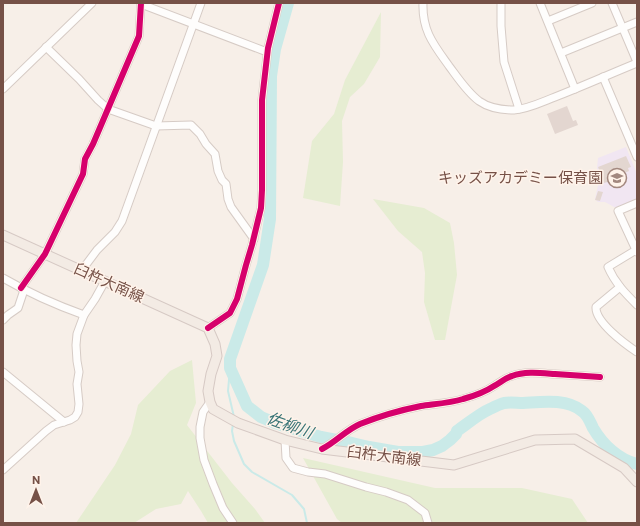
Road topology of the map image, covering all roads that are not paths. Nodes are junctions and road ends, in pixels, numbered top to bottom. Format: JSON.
{"nodes":[{"id":1,"x":92,"y":3,"type":"edge"},
{"id":2,"x":141,"y":3,"type":"edge"},
{"id":3,"x":201,"y":3,"type":"edge"},
{"id":4,"x":279,"y":3,"type":"edge"},
{"id":5,"x":423,"y":3,"type":"edge"},
{"id":6,"x":501,"y":3,"type":"edge"},
{"id":7,"x":540,"y":3,"type":"edge"},
{"id":8,"x":592,"y":3,"type":"edge"},
{"id":9,"x":612,"y":3,"type":"edge"},
{"id":10,"x":548,"y":21,"type":"junction"},
{"id":11,"x":637,"y":22,"type":"edge"},
{"id":12,"x":193,"y":24,"type":"junction"},
{"id":13,"x":623,"y":28,"type":"junction"},
{"id":14,"x":46,"y":47,"type":"junction"},
{"id":15,"x":267,"y":52,"type":"junction"},
{"id":16,"x":561,"y":53,"type":"junction"},
{"id":17,"x":637,"y":62,"type":"edge"},
{"id":18,"x":603,"y":77,"type":"junction"},
{"id":19,"x":3,"y":89,"type":"edge"},
{"id":20,"x":575,"y":89,"type":"junction"},
{"id":21,"x":108,"y":109,"type":"junction"},
{"id":22,"x":519,"y":109,"type":"junction"},
{"id":23,"x":156,"y":126,"type":"junction"},
{"id":24,"x":637,"y":157,"type":"edge"},
{"id":25,"x":637,"y":203,"type":"edge"},
{"id":26,"x":3,"y":235,"type":"edge"},
{"id":27,"x":254,"y":239,"type":"junction"},
{"id":28,"x":636,"y":251,"type":"edge"},
{"id":29,"x":45,"y":254,"type":"junction"},
{"id":30,"x":82,"y":270,"type":"junction"},
{"id":31,"x":3,"y":278,"type":"edge"},
{"id":32,"x":105,"y":281,"type":"junction"},
{"id":33,"x":620,"y":287,"type":"junction"},
{"id":34,"x":23,"y":289,"type":"junction"},
{"id":35,"x":637,"y":304,"type":"edge"},
{"id":36,"x":84,"y":315,"type":"junction"},
{"id":37,"x":3,"y":320,"type":"edge"},
{"id":38,"x":208,"y":328,"type":"junction"},
{"id":39,"x":637,"y":352,"type":"edge"},
{"id":40,"x":3,"y":372,"type":"edge"},
{"id":41,"x":600,"y":377,"type":"dead end"},
{"id":42,"x":210,"y":402,"type":"junction"},
{"id":43,"x":64,"y":422,"type":"junction"},
{"id":44,"x":285,"y":440,"type":"junction"},
{"id":45,"x":322,"y":449,"type":"junction"},
{"id":46,"x":3,"y":470,"type":"edge"},
{"id":47,"x":637,"y":482,"type":"edge"},
{"id":48,"x":233,"y":523,"type":"edge"},
{"id":49,"x":428,"y":523,"type":"edge"}],
"edges":[{"from":1,"to":14,"type":"street"},
{"from":2,"to":12,"type":"street"},
{"from":2,"to":21,"type":"street"},
{"from":3,"to":12,"type":"street"},
{"from":4,"to":15,"type":"street"},
{"from":5,"to":22,"type":"street"},
{"from":6,"to":22,"type":"street"},
{"from":7,"to":10,"type":"street"},
{"from":8,"to":10,"type":"street"},
{"from":9,"to":13,"type":"street"},
{"from":10,"to":16,"type":"street"},
{"from":11,"to":13,"type":"street"},
{"from":12,"to":15,"type":"street"},
{"from":12,"to":23,"type":"street"},
{"from":13,"to":16,"type":"street"},
{"from":13,"to":17,"type":"street"},
{"from":14,"to":19,"type":"street"},
{"from":14,"to":21,"type":"street"},
{"from":15,"to":27,"type":"street"},
{"from":16,"to":20,"type":"street"},
{"from":17,"to":18,"type":"street"},
{"from":18,"to":20,"type":"street"},
{"from":18,"to":24,"type":"street"},
{"from":20,"to":22,"type":"street"},
{"from":21,"to":23,"type":"street"},
{"from":21,"to":29,"type":"street"},
{"from":23,"to":27,"type":"street"},
{"from":23,"to":30,"type":"street"},
{"from":25,"to":28,"type":"street"},
{"from":26,"to":29,"type":"main road","name":"臼杵大南線"},
{"from":27,"to":38,"type":"street"},
{"from":28,"to":33,"type":"street"},
{"from":29,"to":30,"type":"main road","name":"臼杵大南線"},
{"from":29,"to":34,"type":"street"},
{"from":30,"to":32,"type":"main road","name":"臼杵大南線"},
{"from":31,"to":34,"type":"street"},
{"from":32,"to":36,"type":"street"},
{"from":32,"to":38,"type":"main road","name":"臼杵大南線"},
{"from":33,"to":35,"type":"street"},
{"from":33,"to":39,"type":"street"},
{"from":34,"to":36,"type":"street"},
{"from":34,"to":37,"type":"street"},
{"from":36,"to":43,"type":"street"},
{"from":38,"to":42,"type":"main road"},
{"from":40,"to":43,"type":"street"},
{"from":41,"to":45,"type":"street"},
{"from":42,"to":44,"type":"main road","name":"臼杵大南線"},
{"from":42,"to":48,"type":"street"},
{"from":43,"to":46,"type":"street"},
{"from":44,"to":45,"type":"main road","name":"臼杵大南線"},
{"from":44,"to":49,"type":"street"},
{"from":45,"to":47,"type":"main road","name":"臼杵大南線"}]}
